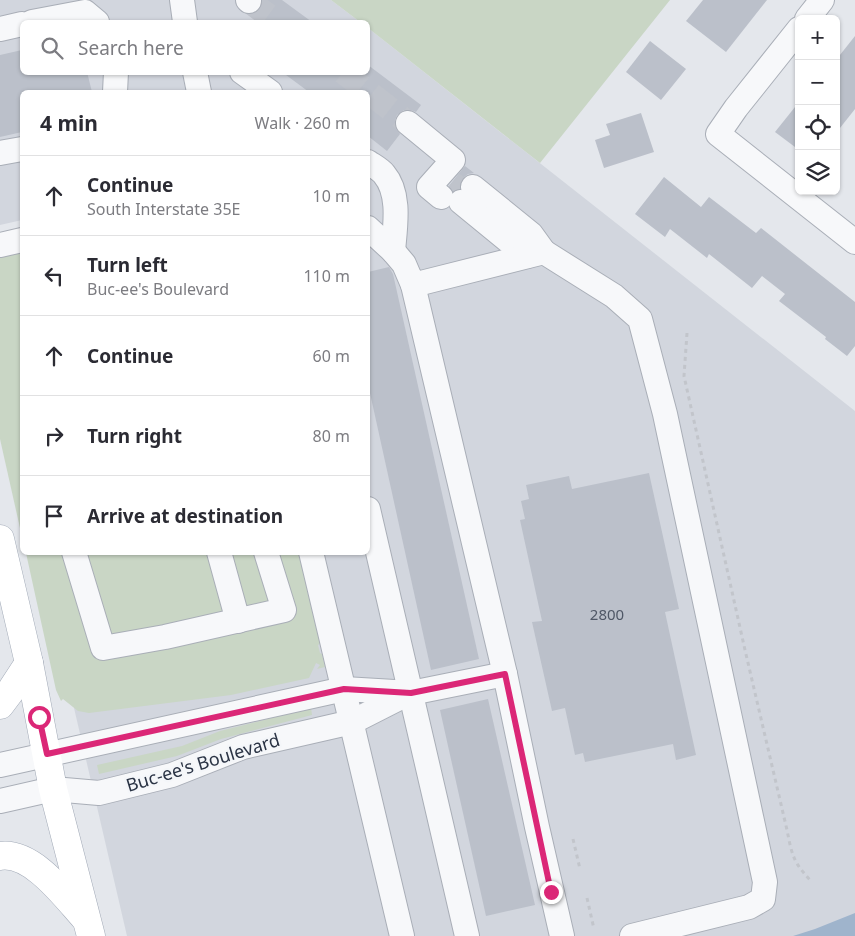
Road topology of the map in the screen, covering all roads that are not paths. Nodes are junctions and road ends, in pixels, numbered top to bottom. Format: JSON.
{"nodes":[{"id":1,"x":182,"y":0,"type":"edge"},
{"id":2,"x":822,"y":0,"type":"edge"},
{"id":3,"x":810,"y":15,"type":"edge"},
{"id":4,"x":43,"y":20,"type":"edge"},
{"id":5,"x":95,"y":20,"type":"edge"},
{"id":6,"x":185,"y":20,"type":"edge"},
{"id":7,"x":20,"y":24,"type":"edge"},
{"id":8,"x":0,"y":29,"type":"edge"},
{"id":9,"x":795,"y":34,"type":"edge"},
{"id":10,"x":116,"y":75,"type":"edge"},
{"id":11,"x":196,"y":75,"type":"edge"},
{"id":12,"x":246,"y":75,"type":"edge"},
{"id":13,"x":115,"y":90,"type":"edge"},
{"id":14,"x":200,"y":90,"type":"edge"},
{"id":15,"x":267,"y":90,"type":"edge"},
{"id":16,"x":408,"y":123,"type":"tunnel mouth"},
{"id":17,"x":20,"y":148,"type":"edge"},
{"id":18,"x":0,"y":153,"type":"edge"},
{"id":19,"x":370,"y":163,"type":"edge"},
{"id":20,"x":370,"y":230,"type":"edge"},
{"id":21,"x":20,"y":240,"type":"edge"},
{"id":22,"x":855,"y":242,"type":"edge"},
{"id":23,"x":0,"y":245,"type":"edge"},
{"id":24,"x":393,"y":251,"type":"junction"},
{"id":25,"x":531,"y":255,"type":"junction"},
{"id":26,"x":413,"y":285,"type":"junction"},
{"id":27,"x":370,"y":518,"type":"edge"},
{"id":28,"x":0,"y":538,"type":"edge"},
{"id":29,"x":75,"y":555,"type":"edge"},
{"id":30,"x":220,"y":555,"type":"edge"},
{"id":31,"x":267,"y":555,"type":"edge"},
{"id":32,"x":312,"y":555,"type":"edge"},
{"id":33,"x":238,"y":621,"type":"junction"},
{"id":34,"x":29,"y":663,"type":"junction"},
{"id":35,"x":505,"y":674,"type":"junction"},
{"id":36,"x":344,"y":689,"type":"junction"},
{"id":37,"x":411,"y":693,"type":"junction"},
{"id":38,"x":0,"y":705,"type":"edge"},
{"id":39,"x":352,"y":722,"type":"junction"},
{"id":40,"x":47,"y":754,"type":"junction"},
{"id":41,"x":0,"y":765,"type":"edge"},
{"id":42,"x":53,"y":789,"type":"junction"},
{"id":43,"x":0,"y":801,"type":"edge"},
{"id":44,"x":0,"y":856,"type":"edge"},
{"id":45,"x":89,"y":928,"type":"edge"},
{"id":46,"x":402,"y":936,"type":"edge"},
{"id":47,"x":467,"y":936,"type":"edge"},
{"id":48,"x":562,"y":936,"type":"edge"},
{"id":49,"x":632,"y":936,"type":"edge"}],
"edges":[{"from":1,"to":6,"type":"street"},
{"from":2,"to":3,"type":"street"},
{"from":4,"to":5,"type":"street"},
{"from":7,"to":8,"type":"street"},
{"from":9,"to":22,"type":"street"},
{"from":10,"to":13,"type":"street"},
{"from":11,"to":14,"type":"street"},
{"from":12,"to":15,"type":"street"},
{"from":16,"to":25,"type":"street"},
{"from":17,"to":18,"type":"street"},
{"from":19,"to":24,"type":"street"},
{"from":20,"to":24,"type":"street"},
{"from":21,"to":23,"type":"street"},
{"from":24,"to":26,"type":"street"},
{"from":25,"to":26,"type":"street"},
{"from":25,"to":49,"type":"street"},
{"from":26,"to":35,"type":"street"},
{"from":27,"to":37,"type":"street"},
{"from":28,"to":34,"type":"main road"},
{"from":29,"to":33,"type":"street"},
{"from":30,"to":33,"type":"street"},
{"from":31,"to":33,"type":"street"},
{"from":32,"to":36,"type":"street"},
{"from":34,"to":38,"type":"main road"},
{"from":34,"to":40,"type":"main road"},
{"from":35,"to":37,"type":"street"},
{"from":35,"to":48,"type":"street"},
{"from":36,"to":37,"type":"street","name":"Buc-ee's Boulevard"},
{"from":36,"to":39,"type":"street"},
{"from":36,"to":40,"type":"street","name":"Buc-ee's Boulevard"},
{"from":37,"to":39,"type":"street","name":"Buc-ee's Boulevard"},
{"from":37,"to":47,"type":"street"},
{"from":39,"to":42,"type":"street","name":"Buc-ee's Boulevard"},
{"from":39,"to":46,"type":"street"},
{"from":40,"to":41,"type":"street","name":"Buc-ee's Boulevard"},
{"from":40,"to":42,"type":"main road"},
{"from":42,"to":43,"type":"street","name":"Buc-ee's Boulevard"},
{"from":42,"to":45,"type":"main road"},
{"from":44,"to":45,"type":"main road"}]}
